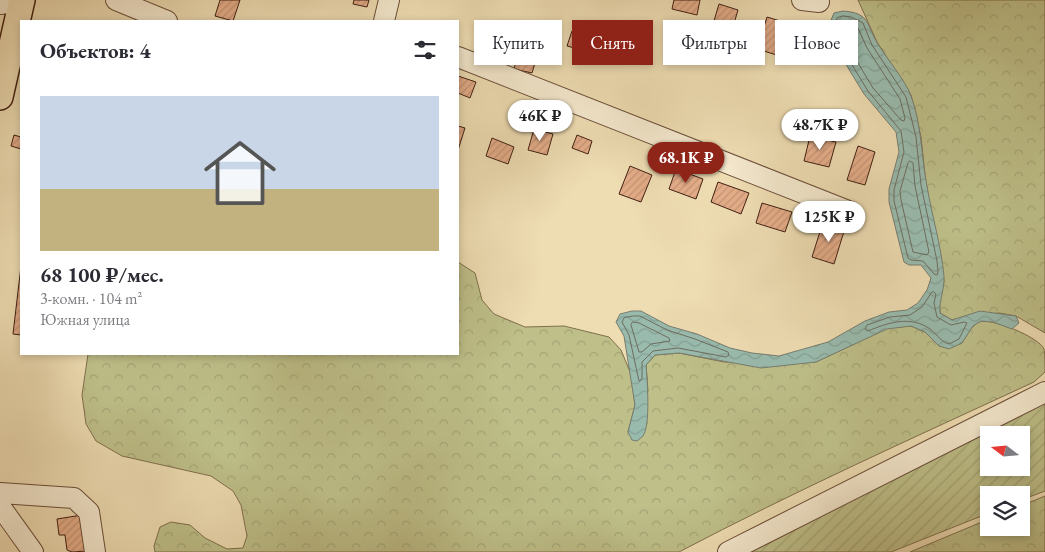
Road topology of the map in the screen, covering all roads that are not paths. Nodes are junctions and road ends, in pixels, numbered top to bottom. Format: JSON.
{"nodes":[{"id":1,"x":116,"y":0,"type":"edge"},
{"id":2,"x":389,"y":0,"type":"edge"},
{"id":3,"x":15,"y":2,"type":"edge"},
{"id":4,"x":164,"y":20,"type":"edge"},
{"id":5,"x":384,"y":20,"type":"edge"},
{"id":6,"x":459,"y":57,"type":"edge"},
{"id":7,"x":0,"y":96,"type":"edge"},
{"id":8,"x":851,"y":212,"type":"dead end"},
{"id":9,"x":1045,"y":392,"type":"edge"},
{"id":10,"x":0,"y":492,"type":"edge"},
{"id":11,"x":0,"y":506,"type":"edge"},
{"id":12,"x":33,"y":552,"type":"edge"},
{"id":13,"x":95,"y":552,"type":"edge"},
{"id":14,"x":728,"y":552,"type":"edge"}],
"edges":[{"from":1,"to":4,"type":"street"},
{"from":2,"to":5,"type":"street"},
{"from":3,"to":7,"type":"main road"},
{"from":6,"to":8,"type":"street"},
{"from":9,"to":14,"type":"street"},
{"from":10,"to":13,"type":"street"},
{"from":11,"to":12,"type":"street"}]}
